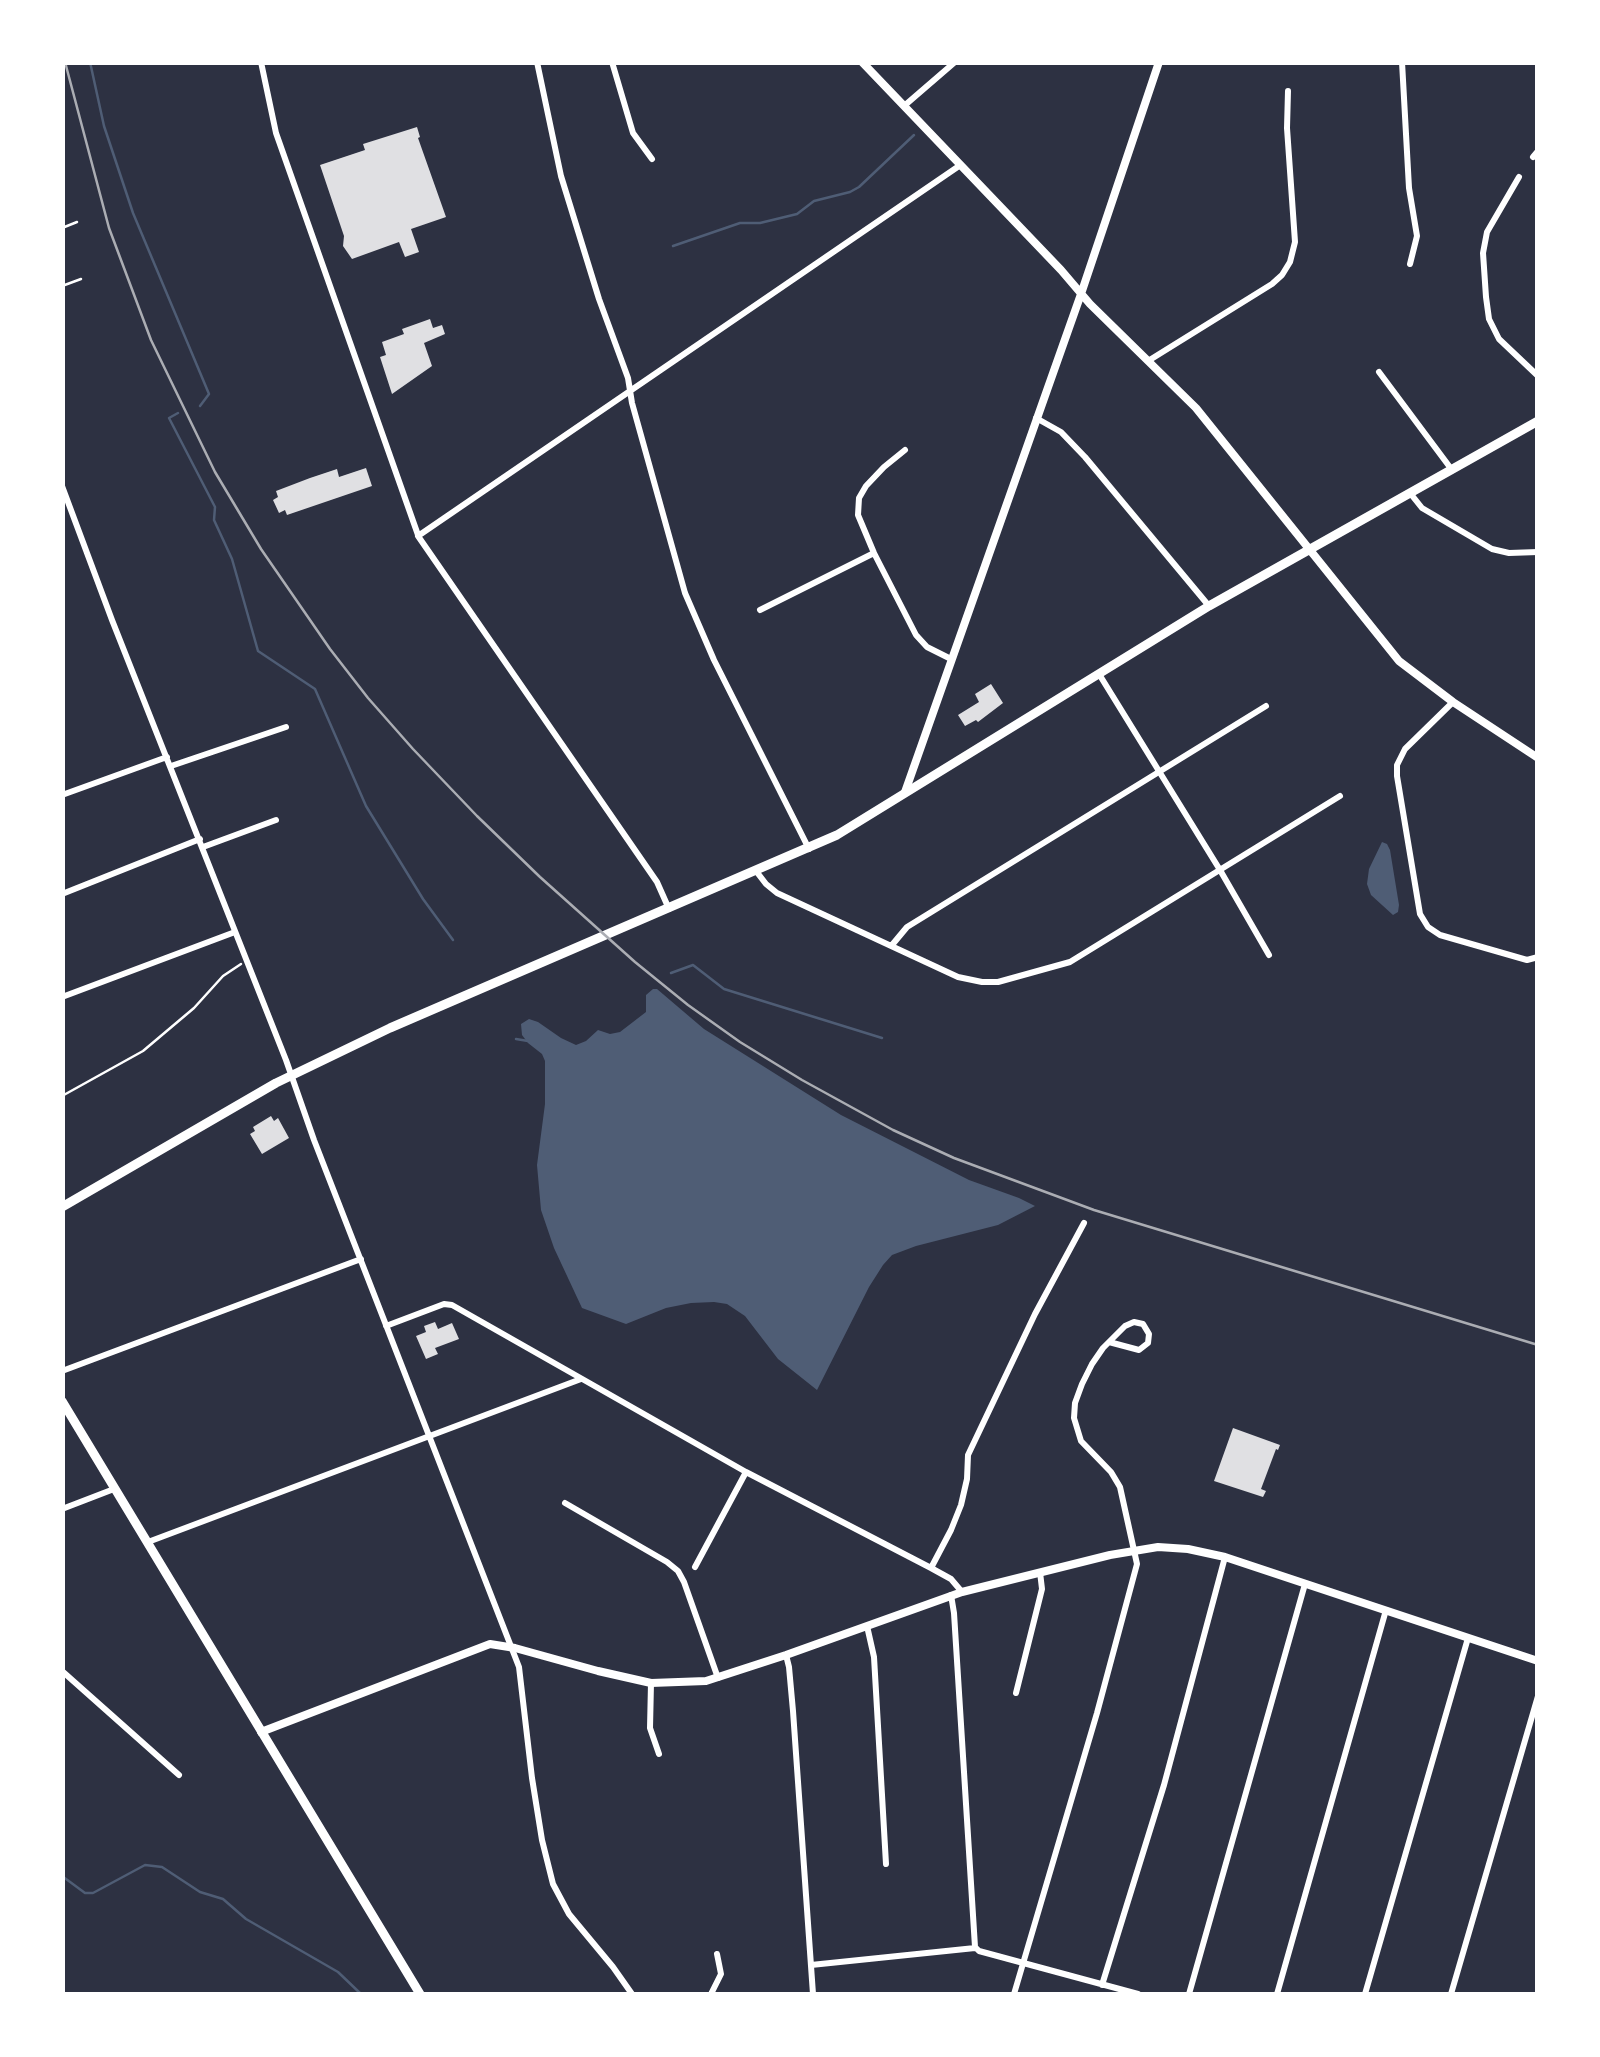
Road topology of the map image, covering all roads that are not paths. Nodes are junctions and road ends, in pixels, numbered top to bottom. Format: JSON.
{"nodes":[{"id":1,"x":262,"y":62,"type":"edge"},
{"id":2,"x":537,"y":62,"type":"edge"},
{"id":3,"x":612,"y":62,"type":"edge"},
{"id":4,"x":862,"y":62,"type":"edge"},
{"id":5,"x":955,"y":62,"type":"edge"},
{"id":6,"x":1159,"y":62,"type":"edge"},
{"id":7,"x":1402,"y":62,"type":"edge"},
{"id":8,"x":1288,"y":91,"type":"dead end"},
{"id":9,"x":904,"y":106,"type":"junction"},
{"id":10,"x":652,"y":160,"type":"dead end"},
{"id":11,"x":960,"y":166,"type":"junction"},
{"id":12,"x":1519,"y":177,"type":"dead end"},
{"id":13,"x":1410,"y":264,"type":"dead end"},
{"id":14,"x":1080,"y":294,"type":"junction"},
{"id":15,"x":1148,"y":362,"type":"junction"},
{"id":16,"x":1379,"y":372,"type":"dead end"},
{"id":17,"x":1538,"y":376,"type":"edge"},
{"id":18,"x":630,"y":389,"type":"junction"},
{"id":19,"x":1036,"y":418,"type":"junction"},
{"id":20,"x":1538,"y":422,"type":"edge"},
{"id":21,"x":905,"y":450,"type":"dead end"},
{"id":22,"x":1452,"y":470,"type":"junction"},
{"id":23,"x":62,"y":486,"type":"edge"},
{"id":24,"x":1410,"y":494,"type":"junction"},
{"id":25,"x":418,"y":536,"type":"junction"},
{"id":26,"x":1309,"y":549,"type":"junction"},
{"id":27,"x":1538,"y":552,"type":"edge"},
{"id":28,"x":874,"y":553,"type":"junction"},
{"id":29,"x":1209,"y":606,"type":"junction"},
{"id":30,"x":760,"y":610,"type":"dead end"},
{"id":31,"x":951,"y":659,"type":"junction"},
{"id":32,"x":1099,"y":672,"type":"junction"},
{"id":33,"x":1452,"y":702,"type":"junction"},
{"id":34,"x":1266,"y":706,"type":"dead end"},
{"id":35,"x":286,"y":727,"type":"dead end"},
{"id":36,"x":167,"y":757,"type":"junction"},
{"id":37,"x":1538,"y":758,"type":"edge"},
{"id":38,"x":171,"y":766,"type":"junction"},
{"id":39,"x":1160,"y":772,"type":"junction"},
{"id":40,"x":905,"y":792,"type":"junction"},
{"id":41,"x":62,"y":795,"type":"edge"},
{"id":42,"x":1340,"y":796,"type":"dead end"},
{"id":43,"x":276,"y":820,"type":"dead end"},
{"id":44,"x":202,"y":844,"type":"junction"},
{"id":45,"x":809,"y":848,"type":"junction"},
{"id":46,"x":1220,"y":870,"type":"junction"},
{"id":47,"x":756,"y":872,"type":"junction"},
{"id":48,"x":62,"y":894,"type":"edge"},
{"id":49,"x":669,"y":909,"type":"junction"},
{"id":50,"x":235,"y":932,"type":"junction"},
{"id":51,"x":892,"y":946,"type":"junction"},
{"id":52,"x":1269,"y":955,"type":"dead end"},
{"id":53,"x":1536,"y":958,"type":"edge"},
{"id":54,"x":62,"y":997,"type":"edge"},
{"id":55,"x":291,"y":1076,"type":"junction"},
{"id":56,"x":62,"y":1207,"type":"edge"},
{"id":57,"x":1084,"y":1223,"type":"dead end"},
{"id":58,"x":360,"y":1259,"type":"junction"},
{"id":59,"x":386,"y":1326,"type":"junction"},
{"id":60,"x":1110,"y":1342,"type":"junction"},
{"id":61,"x":62,"y":1370,"type":"edge"},
{"id":62,"x":582,"y":1379,"type":"junction"},
{"id":63,"x":62,"y":1401,"type":"edge"},
{"id":64,"x":429,"y":1437,"type":"junction"},
{"id":65,"x":746,"y":1472,"type":"junction"},
{"id":66,"x":116,"y":1488,"type":"junction"},
{"id":67,"x":565,"y":1503,"type":"dead end"},
{"id":68,"x":62,"y":1509,"type":"edge"},
{"id":69,"x":148,"y":1542,"type":"junction"},
{"id":70,"x":1136,"y":1550,"type":"junction"},
{"id":71,"x":1225,"y":1557,"type":"junction"},
{"id":72,"x":695,"y":1566,"type":"dead end"},
{"id":73,"x":931,"y":1568,"type":"junction"},
{"id":74,"x":1040,"y":1572,"type":"junction"},
{"id":75,"x":1305,"y":1584,"type":"junction"},
{"id":76,"x":962,"y":1592,"type":"junction"},
{"id":77,"x":950,"y":1595,"type":"junction"},
{"id":78,"x":1386,"y":1610,"type":"junction"},
{"id":79,"x":867,"y":1626,"type":"junction"},
{"id":80,"x":1468,"y":1638,"type":"junction"},
{"id":81,"x":512,"y":1647,"type":"junction"},
{"id":82,"x":786,"y":1655,"type":"junction"},
{"id":83,"x":1538,"y":1661,"type":"edge"},
{"id":84,"x":62,"y":1671,"type":"edge"},
{"id":85,"x":718,"y":1678,"type":"junction"},
{"id":86,"x":651,"y":1683,"type":"junction"},
{"id":87,"x":1016,"y":1693,"type":"dead end"},
{"id":88,"x":1538,"y":1696,"type":"edge"},
{"id":89,"x":261,"y":1732,"type":"junction"},
{"id":90,"x":659,"y":1754,"type":"dead end"},
{"id":91,"x":179,"y":1775,"type":"dead end"},
{"id":92,"x":886,"y":1864,"type":"dead end"},
{"id":93,"x":976,"y":1948,"type":"junction"},
{"id":94,"x":717,"y":1954,"type":"dead end"},
{"id":95,"x":1024,"y":1962,"type":"junction"},
{"id":96,"x":811,"y":1965,"type":"junction"},
{"id":97,"x":1102,"y":1984,"type":"junction"},
{"id":98,"x":420,"y":1994,"type":"edge"},
{"id":99,"x":632,"y":1994,"type":"edge"},
{"id":100,"x":711,"y":1994,"type":"edge"},
{"id":101,"x":813,"y":1994,"type":"edge"},
{"id":102,"x":1014,"y":1994,"type":"edge"},
{"id":103,"x":1138,"y":1994,"type":"edge"},
{"id":104,"x":1189,"y":1994,"type":"edge"},
{"id":105,"x":1276,"y":1994,"type":"edge"},
{"id":106,"x":1365,"y":1994,"type":"edge"},
{"id":107,"x":1451,"y":1994,"type":"edge"}],
"edges":[{"from":1,"to":25,"type":"street"},
{"from":2,"to":18,"type":"street"},
{"from":3,"to":10,"type":"street"},
{"from":4,"to":9,"type":"street"},
{"from":5,"to":9,"type":"street"},
{"from":6,"to":14,"type":"street"},
{"from":7,"to":13,"type":"street"},
{"from":8,"to":15,"type":"street"},
{"from":9,"to":11,"type":"street"},
{"from":11,"to":14,"type":"street"},
{"from":11,"to":18,"type":"street"},
{"from":12,"to":17,"type":"street"},
{"from":14,"to":15,"type":"street"},
{"from":14,"to":19,"type":"street"},
{"from":15,"to":26,"type":"street"},
{"from":16,"to":22,"type":"street"},
{"from":18,"to":25,"type":"street"},
{"from":18,"to":45,"type":"street"},
{"from":19,"to":29,"type":"street"},
{"from":19,"to":31,"type":"street"},
{"from":20,"to":22,"type":"main road"},
{"from":21,"to":28,"type":"street"},
{"from":22,"to":24,"type":"main road"},
{"from":23,"to":36,"type":"street"},
{"from":24,"to":26,"type":"main road"},
{"from":24,"to":27,"type":"street"},
{"from":25,"to":49,"type":"street"},
{"from":26,"to":29,"type":"main road"},
{"from":26,"to":33,"type":"street"},
{"from":28,"to":30,"type":"street"},
{"from":28,"to":31,"type":"street"},
{"from":29,"to":32,"type":"main road"},
{"from":31,"to":40,"type":"street"},
{"from":32,"to":39,"type":"street"},
{"from":32,"to":40,"type":"main road"},
{"from":33,"to":37,"type":"street"},
{"from":33,"to":53,"type":"street"},
{"from":34,"to":39,"type":"street"},
{"from":35,"to":38,"type":"street"},
{"from":36,"to":38,"type":"street"},
{"from":36,"to":41,"type":"street"},
{"from":38,"to":44,"type":"street"},
{"from":39,"to":46,"type":"street"},
{"from":39,"to":51,"type":"street"},
{"from":40,"to":45,"type":"main road"},
{"from":42,"to":46,"type":"street"},
{"from":43,"to":44,"type":"street"},
{"from":44,"to":48,"type":"street"},
{"from":44,"to":50,"type":"street"},
{"from":45,"to":47,"type":"main road"},
{"from":46,"to":51,"type":"street"},
{"from":46,"to":52,"type":"street"},
{"from":47,"to":49,"type":"main road"},
{"from":47,"to":51,"type":"street"},
{"from":49,"to":55,"type":"main road"},
{"from":50,"to":54,"type":"street"},
{"from":50,"to":55,"type":"street"},
{"from":55,"to":56,"type":"main road"},
{"from":55,"to":58,"type":"street"},
{"from":57,"to":73,"type":"street"},
{"from":58,"to":59,"type":"street"},
{"from":58,"to":61,"type":"street"},
{"from":59,"to":62,"type":"street"},
{"from":59,"to":64,"type":"street"},
{"from":60,"to":60,"type":"street"},
{"from":60,"to":70,"type":"street"},
{"from":62,"to":64,"type":"street"},
{"from":62,"to":65,"type":"street"},
{"from":63,"to":66,"type":"main road"},
{"from":64,"to":69,"type":"street"},
{"from":64,"to":81,"type":"street"},
{"from":65,"to":72,"type":"street"},
{"from":65,"to":73,"type":"street"},
{"from":66,"to":68,"type":"street"},
{"from":66,"to":69,"type":"main road"},
{"from":67,"to":85,"type":"street"},
{"from":69,"to":89,"type":"main road"},
{"from":70,"to":71,"type":"street"},
{"from":70,"to":74,"type":"street"},
{"from":70,"to":95,"type":"street"},
{"from":71,"to":75,"type":"street"},
{"from":71,"to":97,"type":"street"},
{"from":73,"to":76,"type":"street"},
{"from":74,"to":76,"type":"street"},
{"from":74,"to":87,"type":"street"},
{"from":75,"to":78,"type":"street"},
{"from":75,"to":104,"type":"street"},
{"from":76,"to":77,"type":"street"},
{"from":77,"to":79,"type":"street"},
{"from":77,"to":93,"type":"street"},
{"from":78,"to":80,"type":"street"},
{"from":78,"to":105,"type":"street"},
{"from":79,"to":82,"type":"street"},
{"from":79,"to":92,"type":"street"},
{"from":80,"to":83,"type":"street"},
{"from":80,"to":106,"type":"street"},
{"from":81,"to":86,"type":"street"},
{"from":81,"to":89,"type":"street"},
{"from":81,"to":99,"type":"street"},
{"from":82,"to":85,"type":"street"},
{"from":82,"to":96,"type":"street"},
{"from":84,"to":91,"type":"street"},
{"from":85,"to":86,"type":"street"},
{"from":86,"to":90,"type":"street"},
{"from":88,"to":107,"type":"street"},
{"from":89,"to":98,"type":"main road"},
{"from":93,"to":95,"type":"street"},
{"from":93,"to":96,"type":"street"},
{"from":94,"to":100,"type":"street"},
{"from":95,"to":97,"type":"street"},
{"from":95,"to":102,"type":"street"},
{"from":96,"to":101,"type":"street"},
{"from":97,"to":103,"type":"street"}]}
